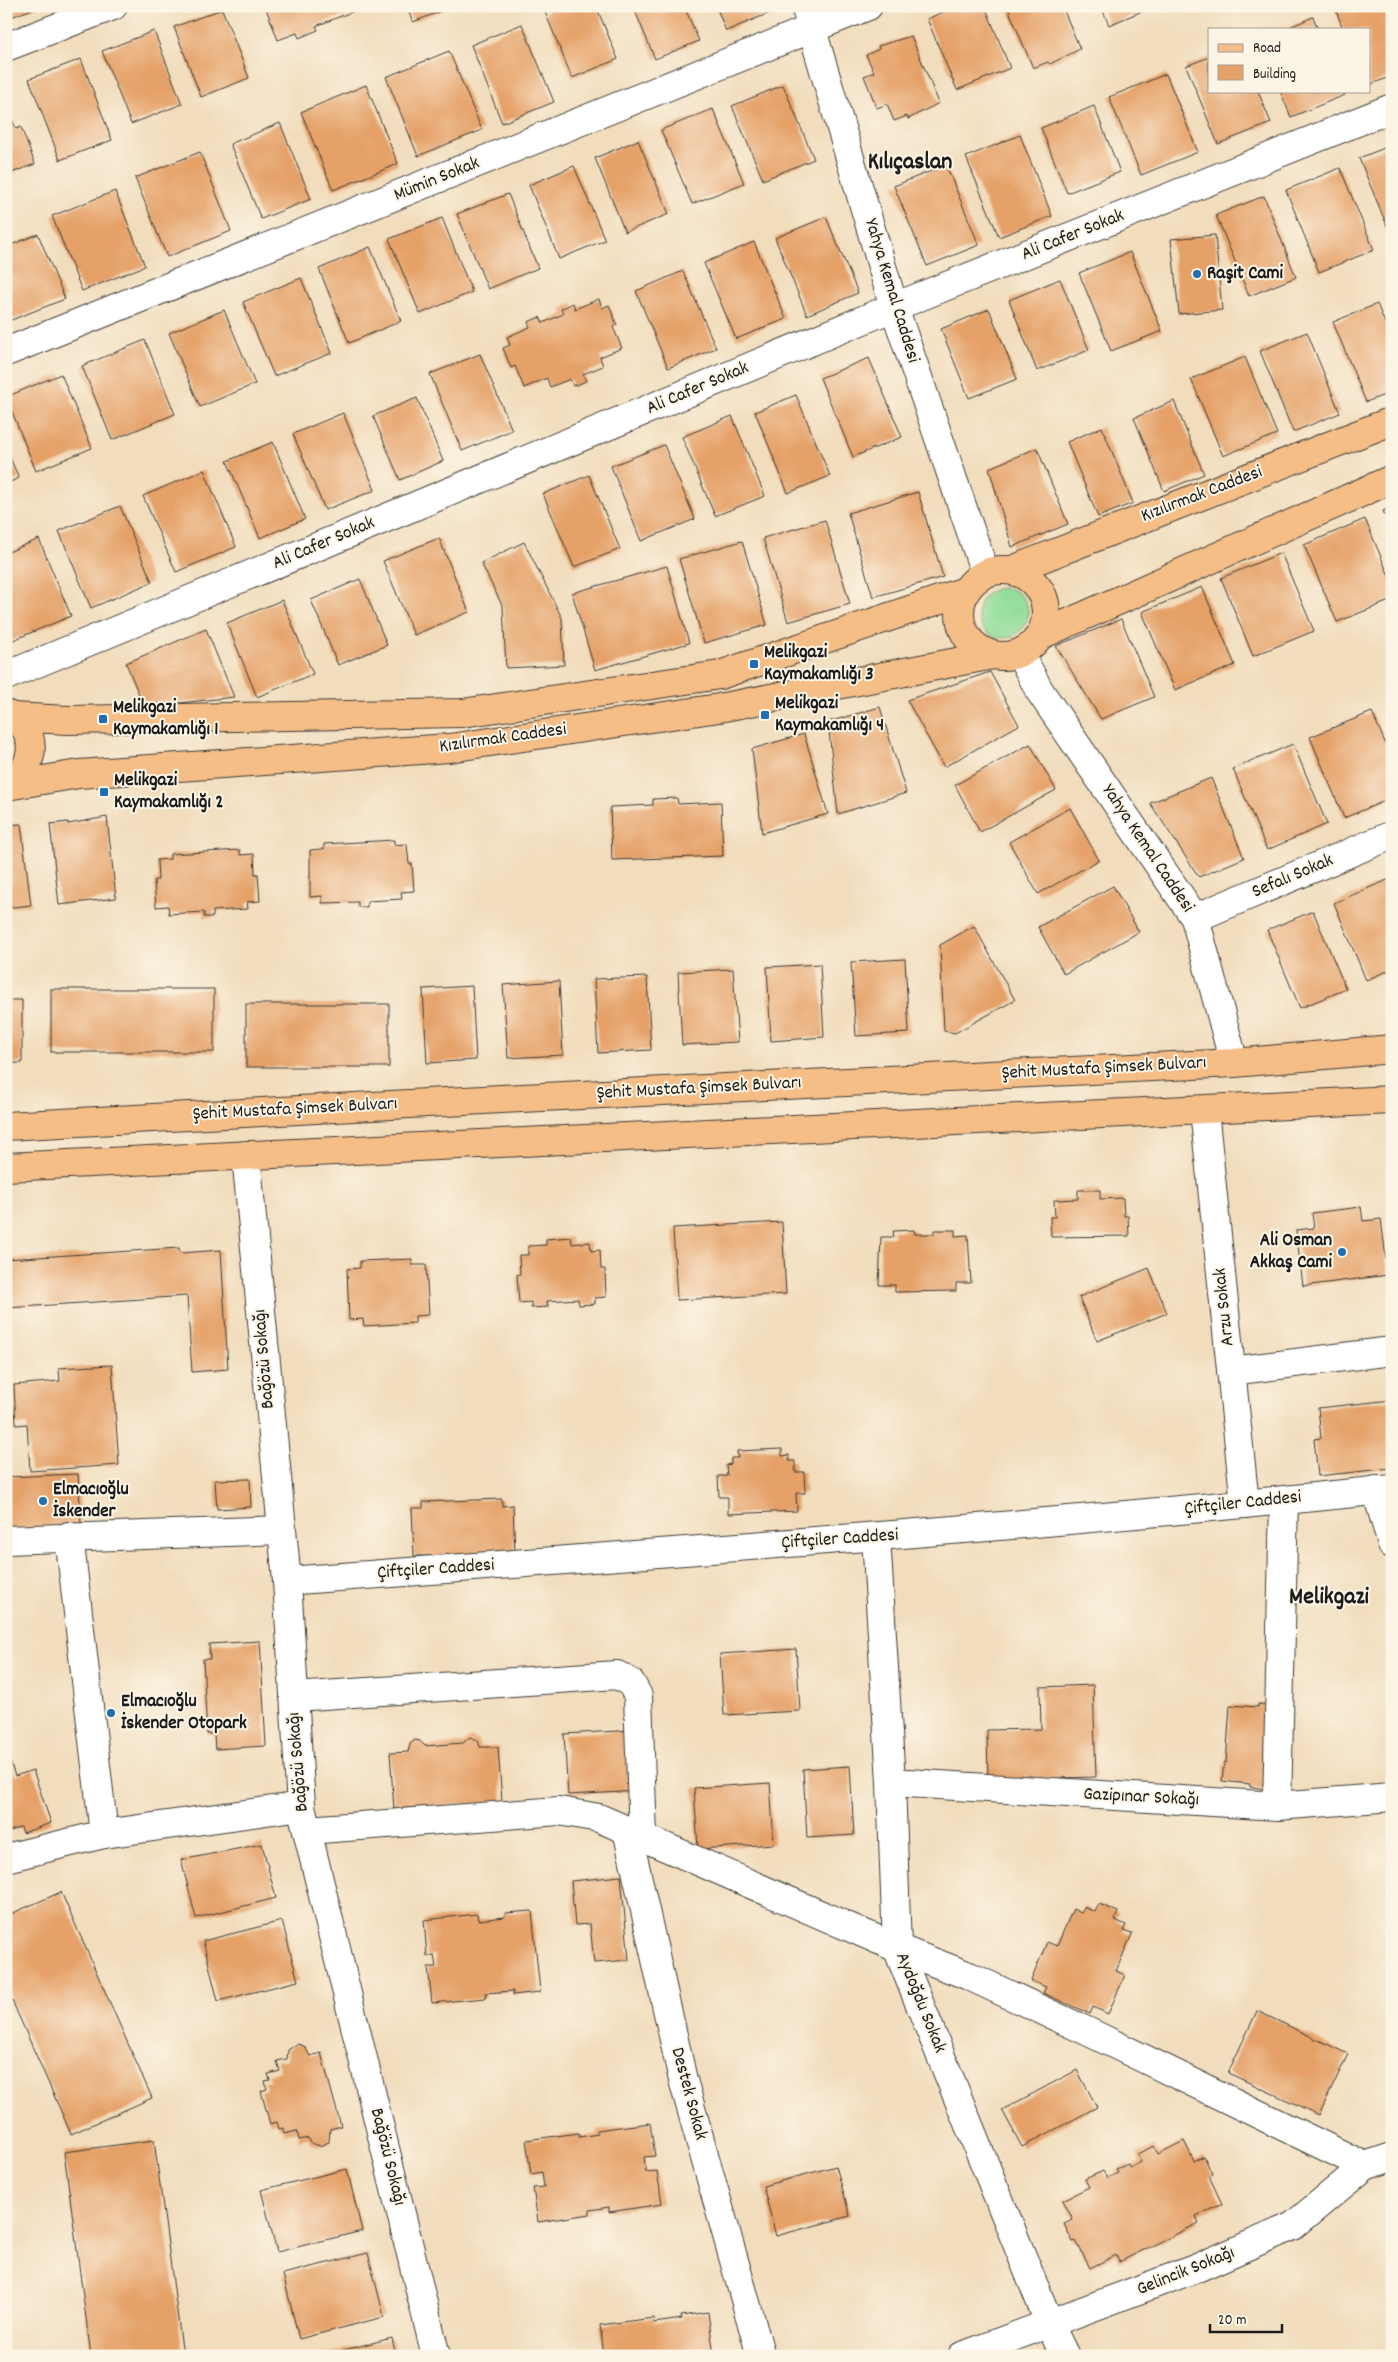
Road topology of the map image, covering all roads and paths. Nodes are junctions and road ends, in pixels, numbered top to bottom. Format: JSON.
{"nodes":[{"id":1,"x":112,"y":6,"type":"edge"},
{"id":2,"x":868,"y":6,"type":"edge"},
{"id":3,"x":808,"y":18,"type":"edge"},
{"id":4,"x":6,"y":47,"type":"edge"},
{"id":5,"x":1392,"y":108,"type":"edge"},
{"id":6,"x":894,"y":307,"type":"junction"},
{"id":7,"x":6,"y":352,"type":"edge"},
{"id":8,"x":1392,"y":421,"type":"edge"},
{"id":9,"x":1392,"y":479,"type":"edge"},
{"id":10,"x":1012,"y":570,"type":"junction"},
{"id":11,"x":985,"y":573,"type":"junction"},
{"id":12,"x":965,"y":591,"type":"junction"},
{"id":13,"x":1040,"y":635,"type":"junction"},
{"id":14,"x":1020,"y":653,"type":"junction"},
{"id":15,"x":993,"y":655,"type":"junction"},
{"id":16,"x":6,"y":676,"type":"edge"},
{"id":17,"x":10,"y":715,"type":"edge"},
{"id":18,"x":7,"y":786,"type":"edge"},
{"id":19,"x":1392,"y":835,"type":"edge"},
{"id":20,"x":1195,"y":918,"type":"junction"},
{"id":21,"x":1392,"y":1049,"type":"edge"},
{"id":22,"x":1234,"y":1063,"type":"junction"},
{"id":23,"x":1392,"y":1100,"type":"edge"},
{"id":24,"x":1204,"y":1110,"type":"junction"},
{"id":25,"x":6,"y":1126,"type":"edge"},
{"id":26,"x":246,"y":1155,"type":"junction"},
{"id":27,"x":6,"y":1167,"type":"edge"},
{"id":28,"x":1392,"y":1351,"type":"edge"},
{"id":29,"x":1231,"y":1370,"type":"junction"},
{"id":30,"x":1384,"y":1490,"type":"edge"},
{"id":31,"x":1284,"y":1500,"type":"junction"},
{"id":32,"x":1245,"y":1504,"type":"junction"},
{"id":33,"x":282,"y":1530,"type":"junction"},
{"id":34,"x":69,"y":1536,"type":"junction"},
{"id":35,"x":876,"y":1537,"type":"junction"},
{"id":36,"x":6,"y":1540,"type":"edge"},
{"id":37,"x":1392,"y":1544,"type":"edge"},
{"id":38,"x":286,"y":1581,"type":"junction"},
{"id":39,"x":294,"y":1697,"type":"junction"},
{"id":40,"x":891,"y":1782,"type":"junction"},
{"id":41,"x":1392,"y":1797,"type":"edge"},
{"id":42,"x":1276,"y":1806,"type":"junction"},
{"id":43,"x":304,"y":1818,"type":"junction"},
{"id":44,"x":635,"y":1833,"type":"junction"},
{"id":45,"x":104,"y":1834,"type":"junction"},
{"id":46,"x":6,"y":1858,"type":"edge"},
{"id":47,"x":897,"y":1948,"type":"junction"},
{"id":48,"x":1392,"y":2157,"type":"edge"},
{"id":49,"x":1364,"y":2166,"type":"junction"},
{"id":50,"x":1392,"y":2173,"type":"edge"},
{"id":51,"x":1050,"y":2325,"type":"junction"},
{"id":52,"x":436,"y":2356,"type":"edge"},
{"id":53,"x":761,"y":2356,"type":"edge"},
{"id":54,"x":962,"y":2356,"type":"edge"},
{"id":55,"x":1065,"y":2356,"type":"edge"}],
"edges":[{"from":1,"to":4,"type":"street"},
{"from":2,"to":3,"type":"street","name":"Mümin Sokak"},
{"from":3,"to":6,"type":"street","name":"Yahya Kemal Caddesi"},
{"from":3,"to":7,"type":"street","name":"Mümin Sokak"},
{"from":5,"to":6,"type":"street","name":"Ali Cafer Sokak"},
{"from":6,"to":11,"type":"street","name":"Yahya Kemal Caddesi"},
{"from":6,"to":16,"type":"street","name":"Ali Cafer Sokak"},
{"from":8,"to":10,"type":"main road","name":"Kızılırmak Caddesi"},
{"from":9,"to":13,"type":"main road"},
{"from":10,"to":11,"type":"main road"},
{"from":10,"to":13,"type":"main road"},
{"from":11,"to":12,"type":"main road"},
{"from":12,"to":15,"type":"main road"},
{"from":12,"to":17,"type":"main road","name":"Kızılırmak Caddesi"},
{"from":13,"to":14,"type":"main road"},
{"from":14,"to":15,"type":"main road"},
{"from":14,"to":20,"type":"street","name":"Yahya Kemal Caddesi"},
{"from":15,"to":18,"type":"main road","name":"Kızılırmak Caddesi"},
{"from":17,"to":18,"type":"main road"},
{"from":19,"to":20,"type":"street","name":"Sefalı Sokak"},
{"from":20,"to":22,"type":"street","name":"Yahya Kemal Caddesi"},
{"from":21,"to":22,"type":"main road","name":"Şehit Mustafa Şimsek Bulvarı"},
{"from":22,"to":25,"type":"main road","name":"Şehit Mustafa Şimsek Bulvarı"},
{"from":23,"to":24,"type":"main road"},
{"from":24,"to":26,"type":"main road"},
{"from":24,"to":29,"type":"street","name":"Arzu Sokak"},
{"from":26,"to":27,"type":"main road"},
{"from":26,"to":33,"type":"street","name":"Bağözü Sokağı"},
{"from":28,"to":29,"type":"street"},
{"from":29,"to":32,"type":"street","name":"Arzu Sokak"},
{"from":30,"to":31,"type":"street","name":"Çiftçiler Caddesi"},
{"from":30,"to":37,"type":"street"},
{"from":31,"to":32,"type":"street","name":"Çiftçiler Caddesi"},
{"from":31,"to":42,"type":"street"},
{"from":32,"to":35,"type":"street","name":"Çiftçiler Caddesi"},
{"from":33,"to":34,"type":"street"},
{"from":33,"to":38,"type":"street","name":"Bağözü Sokağı"},
{"from":34,"to":36,"type":"street"},
{"from":34,"to":45,"type":"street"},
{"from":35,"to":38,"type":"street","name":"Çiftçiler Caddesi"},
{"from":35,"to":40,"type":"street","name":"Aydoğdu Sokak"},
{"from":38,"to":39,"type":"street","name":"Bağözü Sokağı"},
{"from":39,"to":43,"type":"street","name":"Bağözü Sokağı"},
{"from":39,"to":44,"type":"street","name":"Destek Sokak"},
{"from":40,"to":42,"type":"street","name":"Gazipınar Sokağı"},
{"from":40,"to":47,"type":"street","name":"Aydoğdu Sokak"},
{"from":41,"to":42,"type":"street","name":"Gazipınar Sokağı"},
{"from":43,"to":44,"type":"street"},
{"from":43,"to":45,"type":"street"},
{"from":43,"to":52,"type":"street","name":"Bağözü Sokağı"},
{"from":44,"to":47,"type":"street"},
{"from":44,"to":53,"type":"street","name":"Destek Sokak"},
{"from":45,"to":46,"type":"street"},
{"from":47,"to":49,"type":"street"},
{"from":47,"to":51,"type":"street","name":"Aydoğdu Sokak"},
{"from":48,"to":49,"type":"street","name":"Gelincik Sokağı"},
{"from":49,"to":50,"type":"street"},
{"from":49,"to":51,"type":"street","name":"Gelincik Sokağı"},
{"from":51,"to":54,"type":"street","name":"Gelincik Sokağı"},
{"from":51,"to":55,"type":"street","name":"Aydoğdu Sokak"}]}
